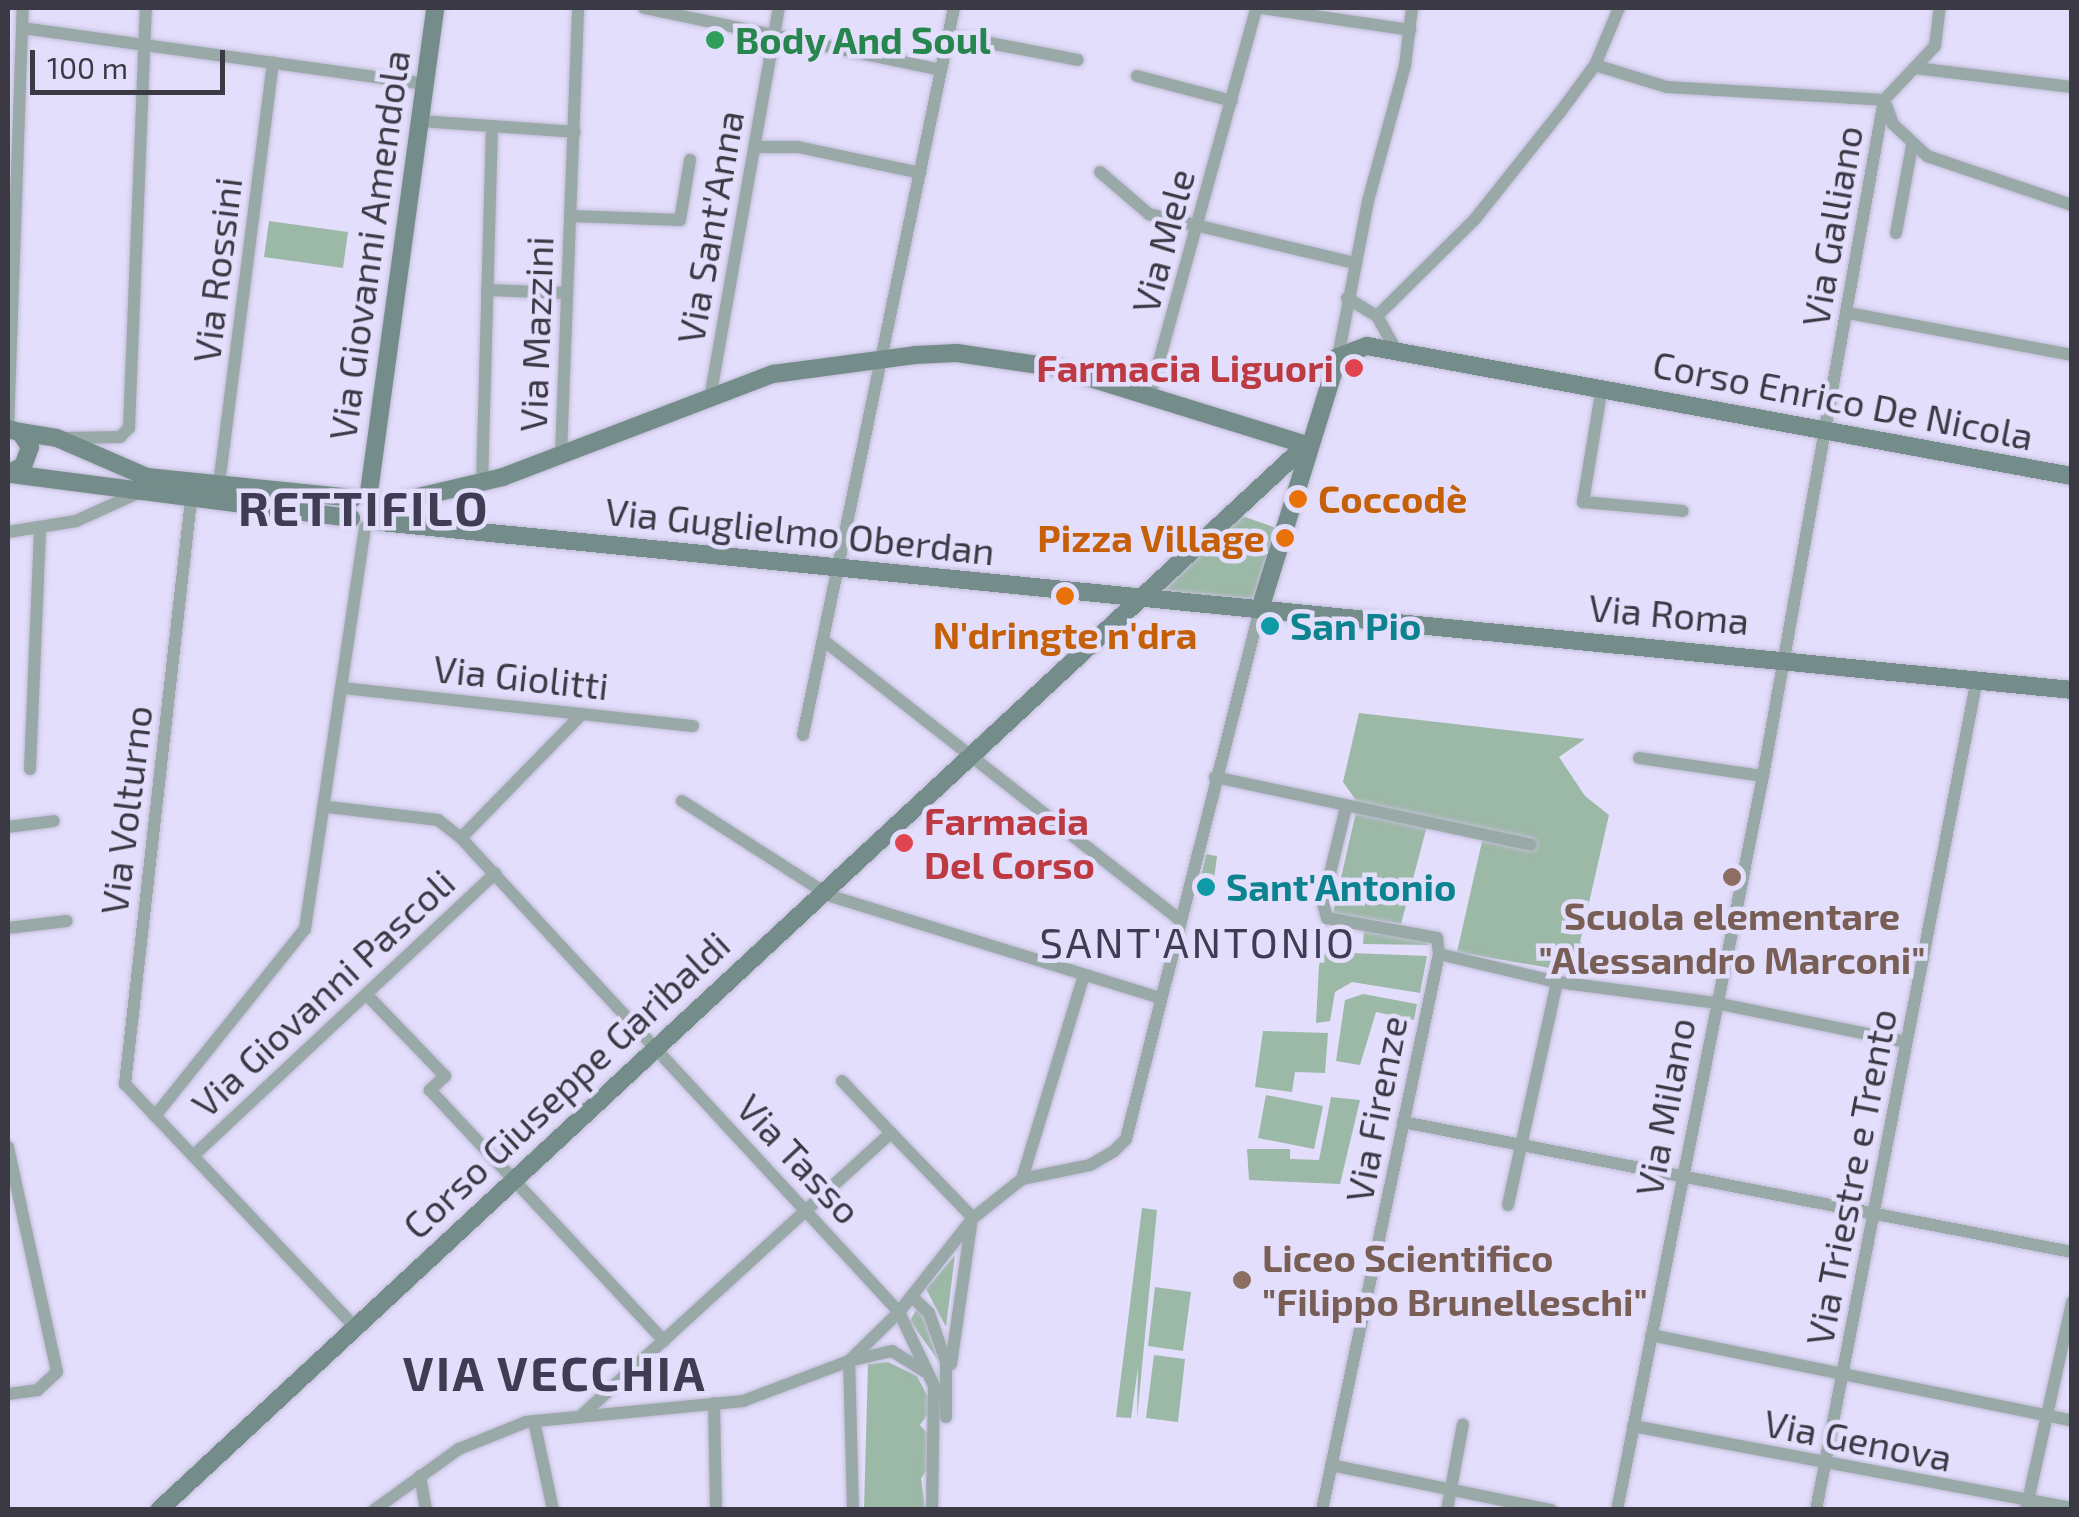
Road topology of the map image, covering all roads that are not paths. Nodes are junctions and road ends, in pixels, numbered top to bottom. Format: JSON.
{"nodes":[{"id":1,"x":23,"y":8,"type":"edge"},
{"id":2,"x":146,"y":8,"type":"edge"},
{"id":3,"x":435,"y":8,"type":"edge"},
{"id":4,"x":578,"y":8,"type":"edge"},
{"id":5,"x":644,"y":8,"type":"edge"},
{"id":6,"x":780,"y":8,"type":"edge"},
{"id":7,"x":954,"y":8,"type":"edge"},
{"id":8,"x":1259,"y":8,"type":"edge"},
{"id":9,"x":1412,"y":8,"type":"edge"},
{"id":10,"x":1619,"y":8,"type":"edge"},
{"id":11,"x":1940,"y":8,"type":"edge"},
{"id":12,"x":22,"y":28,"type":"junction"},
{"id":13,"x":1410,"y":30,"type":"junction"},
{"id":14,"x":774,"y":34,"type":"junction"},
{"id":15,"x":948,"y":36,"type":"junction"},
{"id":16,"x":144,"y":43,"type":"junction"},
{"id":17,"x":1078,"y":60,"type":"dead end"},
{"id":18,"x":274,"y":62,"type":"junction"},
{"id":19,"x":1595,"y":65,"type":"junction"},
{"id":20,"x":1915,"y":68,"type":"junction"},
{"id":21,"x":941,"y":70,"type":"junction"},
{"id":22,"x":1137,"y":76,"type":"dead end"},
{"id":23,"x":424,"y":84,"type":"junction"},
{"id":24,"x":2072,"y":88,"type":"edge"},
{"id":25,"x":1884,"y":100,"type":"junction"},
{"id":26,"x":1232,"y":102,"type":"junction"},
{"id":27,"x":419,"y":121,"type":"junction"},
{"id":28,"x":492,"y":127,"type":"junction"},
{"id":29,"x":574,"y":132,"type":"junction"},
{"id":30,"x":1912,"y":146,"type":"junction"},
{"id":31,"x":754,"y":147,"type":"junction"},
{"id":32,"x":690,"y":160,"type":"dead end"},
{"id":33,"x":1100,"y":172,"type":"dead end"},
{"id":34,"x":920,"y":173,"type":"junction"},
{"id":35,"x":2072,"y":204,"type":"edge"},
{"id":36,"x":571,"y":216,"type":"junction"},
{"id":37,"x":1197,"y":226,"type":"junction"},
{"id":38,"x":1896,"y":233,"type":"dead end"},
{"id":39,"x":1354,"y":263,"type":"junction"},
{"id":40,"x":487,"y":290,"type":"junction"},
{"id":41,"x":567,"y":293,"type":"junction"},
{"id":42,"x":1347,"y":298,"type":"junction"},
{"id":43,"x":1848,"y":313,"type":"junction"},
{"id":44,"x":1377,"y":316,"type":"junction"},
{"id":45,"x":1395,"y":349,"type":"junction"},
{"id":46,"x":2072,"y":355,"type":"edge"},
{"id":47,"x":882,"y":358,"type":"junction"},
{"id":48,"x":1338,"y":358,"type":"junction"},
{"id":49,"x":1602,"y":387,"type":"junction"},
{"id":50,"x":1150,"y":394,"type":"junction"},
{"id":51,"x":710,"y":398,"type":"junction"},
{"id":52,"x":12,"y":430,"type":"edge"},
{"id":53,"x":1825,"y":430,"type":"junction"},
{"id":54,"x":57,"y":438,"type":"junction"},
{"id":55,"x":1306,"y":445,"type":"junction"},
{"id":56,"x":561,"y":454,"type":"junction"},
{"id":57,"x":9,"y":474,"type":"edge"},
{"id":58,"x":2072,"y":476,"type":"edge"},
{"id":59,"x":219,"y":484,"type":"junction"},
{"id":60,"x":482,"y":484,"type":"junction"},
{"id":61,"x":1253,"y":488,"type":"junction"},
{"id":62,"x":138,"y":493,"type":"junction"},
{"id":63,"x":361,"y":495,"type":"junction"},
{"id":64,"x":1290,"y":498,"type":"junction"},
{"id":65,"x":429,"y":499,"type":"junction"},
{"id":66,"x":191,"y":500,"type":"junction"},
{"id":67,"x":1683,"y":511,"type":"dead end"},
{"id":68,"x":370,"y":518,"type":"junction"},
{"id":69,"x":40,"y":527,"type":"junction"},
{"id":70,"x":442,"y":529,"type":"junction"},
{"id":71,"x":8,"y":532,"type":"edge"},
{"id":72,"x":841,"y":566,"type":"junction"},
{"id":73,"x":1142,"y":597,"type":"junction"},
{"id":74,"x":1260,"y":608,"type":"junction"},
{"id":75,"x":823,"y":640,"type":"junction"},
{"id":76,"x":1782,"y":657,"type":"junction"},
{"id":77,"x":1977,"y":679,"type":"junction"},
{"id":78,"x":343,"y":688,"type":"junction"},
{"id":79,"x":2072,"y":690,"type":"edge"},
{"id":80,"x":582,"y":714,"type":"junction"},
{"id":81,"x":693,"y":726,"type":"dead end"},
{"id":82,"x":802,"y":735,"type":"dead end"},
{"id":83,"x":970,"y":758,"type":"junction"},
{"id":84,"x":1639,"y":758,"type":"dead end"},
{"id":85,"x":30,"y":769,"type":"dead end"},
{"id":86,"x":1764,"y":776,"type":"junction"},
{"id":87,"x":1215,"y":777,"type":"junction"},
{"id":88,"x":682,"y":802,"type":"dead end"},
{"id":89,"x":328,"y":807,"type":"junction"},
{"id":90,"x":1346,"y":807,"type":"junction"},
{"id":91,"x":54,"y":822,"type":"dead end"},
{"id":92,"x":8,"y":827,"type":"edge"},
{"id":93,"x":461,"y":838,"type":"junction"},
{"id":94,"x":1531,"y":844,"type":"dead end"},
{"id":95,"x":495,"y":873,"type":"junction"},
{"id":96,"x":822,"y":892,"type":"junction"},
{"id":97,"x":1178,"y":918,"type":"junction"},
{"id":98,"x":67,"y":921,"type":"dead end"},
{"id":99,"x":8,"y":928,"type":"edge"},
{"id":100,"x":1439,"y":954,"type":"junction"},
{"id":101,"x":1084,"y":975,"type":"junction"},
{"id":102,"x":1557,"y":982,"type":"junction"},
{"id":103,"x":366,"y":994,"type":"junction"},
{"id":104,"x":1158,"y":996,"type":"junction"},
{"id":105,"x":1716,"y":1003,"type":"junction"},
{"id":106,"x":1906,"y":1042,"type":"junction"},
{"id":107,"x":658,"y":1044,"type":"junction"},
{"id":108,"x":842,"y":1081,"type":"dead end"},
{"id":109,"x":155,"y":1116,"type":"junction"},
{"id":110,"x":1404,"y":1122,"type":"junction"},
{"id":111,"x":891,"y":1134,"type":"junction"},
{"id":112,"x":1522,"y":1145,"type":"junction"},
{"id":113,"x":8,"y":1146,"type":"edge"},
{"id":114,"x":193,"y":1156,"type":"junction"},
{"id":115,"x":1682,"y":1176,"type":"junction"},
{"id":116,"x":514,"y":1177,"type":"junction"},
{"id":117,"x":1022,"y":1179,"type":"junction"},
{"id":118,"x":1508,"y":1205,"type":"dead end"},
{"id":119,"x":806,"y":1209,"type":"junction"},
{"id":120,"x":1875,"y":1214,"type":"junction"},
{"id":121,"x":972,"y":1218,"type":"junction"},
{"id":122,"x":2072,"y":1252,"type":"edge"},
{"id":123,"x":912,"y":1297,"type":"junction"},
{"id":124,"x":2072,"y":1302,"type":"edge"},
{"id":125,"x":899,"y":1312,"type":"junction"},
{"id":126,"x":354,"y":1326,"type":"junction"},
{"id":127,"x":2069,"y":1329,"type":"edge"},
{"id":128,"x":1651,"y":1335,"type":"junction"},
{"id":129,"x":664,"y":1341,"type":"junction"},
{"id":130,"x":849,"y":1361,"type":"junction"},
{"id":131,"x":1844,"y":1374,"type":"junction"},
{"id":132,"x":8,"y":1394,"type":"edge"},
{"id":133,"x":942,"y":1396,"type":"junction"},
{"id":134,"x":714,"y":1403,"type":"junction"},
{"id":135,"x":583,"y":1414,"type":"junction"},
{"id":136,"x":2047,"y":1416,"type":"junction"},
{"id":137,"x":534,"y":1421,"type":"junction"},
{"id":138,"x":2072,"y":1422,"type":"edge"},
{"id":139,"x":1464,"y":1424,"type":"dead end"},
{"id":140,"x":1633,"y":1426,"type":"junction"},
{"id":141,"x":1825,"y":1463,"type":"junction"},
{"id":142,"x":1331,"y":1465,"type":"junction"},
{"id":143,"x":420,"y":1476,"type":"junction"},
{"id":144,"x":1451,"y":1489,"type":"junction"},
{"id":145,"x":2026,"y":1507,"type":"edge"},
{"id":146,"x":2072,"y":1508,"type":"edge"},
{"id":147,"x":159,"y":1510,"type":"edge"},
{"id":148,"x":374,"y":1510,"type":"edge"},
{"id":149,"x":426,"y":1510,"type":"edge"},
{"id":150,"x":553,"y":1510,"type":"edge"},
{"id":151,"x":716,"y":1510,"type":"edge"},
{"id":152,"x":853,"y":1510,"type":"edge"},
{"id":153,"x":935,"y":1510,"type":"edge"},
{"id":154,"x":1322,"y":1510,"type":"edge"},
{"id":155,"x":1447,"y":1510,"type":"edge"},
{"id":156,"x":1551,"y":1510,"type":"edge"},
{"id":157,"x":1617,"y":1510,"type":"edge"},
{"id":158,"x":1816,"y":1510,"type":"edge"}],
"edges":[{"from":1,"to":12,"type":"street"},
{"from":2,"to":16,"type":"street"},
{"from":3,"to":23,"type":"street","name":"Via Giovanni Amendola"},
{"from":4,"to":29,"type":"street","name":"Via Mazzini"},
{"from":5,"to":14,"type":"street"},
{"from":6,"to":14,"type":"street","name":"Via Sant'Anna"},
{"from":7,"to":15,"type":"street"},
{"from":8,"to":13,"type":"street"},
{"from":8,"to":26,"type":"street","name":"Via Mele"},
{"from":9,"to":13,"type":"street"},
{"from":10,"to":19,"type":"street"},
{"from":11,"to":20,"type":"street"},
{"from":12,"to":16,"type":"street"},
{"from":12,"to":52,"type":"street"},
{"from":13,"to":39,"type":"street"},
{"from":14,"to":21,"type":"street"},
{"from":14,"to":31,"type":"street","name":"Via Sant'Anna"},
{"from":15,"to":17,"type":"street"},
{"from":15,"to":21,"type":"street"},
{"from":16,"to":18,"type":"street"},
{"from":16,"to":54,"type":"street"},
{"from":18,"to":23,"type":"street"},
{"from":18,"to":59,"type":"street","name":"Via Rossini"},
{"from":19,"to":25,"type":"street"},
{"from":19,"to":44,"type":"street"},
{"from":20,"to":24,"type":"street"},
{"from":20,"to":25,"type":"street"},
{"from":21,"to":34,"type":"street"},
{"from":22,"to":26,"type":"street"},
{"from":23,"to":27,"type":"street","name":"Via Giovanni Amendola"},
{"from":25,"to":30,"type":"street"},
{"from":25,"to":43,"type":"street","name":"Via Galliano"},
{"from":26,"to":37,"type":"street","name":"Via Mele"},
{"from":27,"to":28,"type":"street"},
{"from":27,"to":63,"type":"street","name":"Via Giovanni Amendola"},
{"from":28,"to":29,"type":"street"},
{"from":28,"to":40,"type":"street"},
{"from":29,"to":36,"type":"street","name":"Via Mazzini"},
{"from":30,"to":35,"type":"street"},
{"from":30,"to":38,"type":"street"},
{"from":31,"to":34,"type":"street"},
{"from":31,"to":51,"type":"street","name":"Via Sant'Anna"},
{"from":32,"to":36,"type":"street","name":"Via Mazzini"},
{"from":33,"to":37,"type":"street"},
{"from":34,"to":47,"type":"street"},
{"from":36,"to":41,"type":"street","name":"Via Mazzini"},
{"from":37,"to":39,"type":"street"},
{"from":37,"to":50,"type":"street","name":"Via Mele"},
{"from":39,"to":42,"type":"street"},
{"from":40,"to":41,"type":"street"},
{"from":40,"to":60,"type":"street"},
{"from":41,"to":56,"type":"street","name":"Via Mazzini"},
{"from":42,"to":44,"type":"street"},
{"from":42,"to":48,"type":"street"},
{"from":43,"to":46,"type":"street"},
{"from":43,"to":53,"type":"street","name":"Via Galliano"},
{"from":44,"to":45,"type":"street"},
{"from":45,"to":48,"type":"street","name":"Corso Enrico De Nicola"},
{"from":45,"to":49,"type":"street","name":"Corso Enrico De Nicola"},
{"from":47,"to":50,"type":"street"},
{"from":47,"to":51,"type":"street"},
{"from":47,"to":72,"type":"street"},
{"from":48,"to":55,"type":"street"},
{"from":49,"to":53,"type":"street","name":"Corso Enrico De Nicola"},
{"from":49,"to":67,"type":"street","name":"Corso Enrico De Nicola"},
{"from":50,"to":55,"type":"street"},
{"from":51,"to":56,"type":"street"},
{"from":52,"to":54,"type":"street"},
{"from":52,"to":57,"type":"street"},
{"from":53,"to":58,"type":"street","name":"Corso Enrico De Nicola"},
{"from":53,"to":76,"type":"street","name":"Via Galliano"},
{"from":54,"to":59,"type":"street"},
{"from":55,"to":61,"type":"street","name":"Corso Giuseppe Garibaldi"},
{"from":55,"to":64,"type":"street"},
{"from":56,"to":60,"type":"street"},
{"from":57,"to":62,"type":"street"},
{"from":59,"to":63,"type":"street"},
{"from":60,"to":65,"type":"street"},
{"from":61,"to":64,"type":"street"},
{"from":61,"to":73,"type":"street","name":"Corso Giuseppe Garibaldi"},
{"from":62,"to":66,"type":"street"},
{"from":62,"to":69,"type":"street"},
{"from":63,"to":68,"type":"street"},
{"from":63,"to":68,"type":"street","name":"Via Giovanni Amendola"},
{"from":64,"to":74,"type":"street"},
{"from":65,"to":68,"type":"street"},
{"from":65,"to":70,"type":"street"},
{"from":66,"to":68,"type":"street"},
{"from":66,"to":109,"type":"street","name":"Via Volturno"},
{"from":68,"to":70,"type":"street","name":"Via Guglielmo Oberdan"},
{"from":68,"to":78,"type":"street"},
{"from":69,"to":71,"type":"street"},
{"from":69,"to":85,"type":"street"},
{"from":70,"to":72,"type":"street","name":"Via Guglielmo Oberdan"},
{"from":72,"to":73,"type":"street","name":"Via Guglielmo Oberdan"},
{"from":72,"to":75,"type":"street"},
{"from":73,"to":74,"type":"street","name":"Via Guglielmo Oberdan"},
{"from":73,"to":83,"type":"street","name":"Corso Giuseppe Garibaldi"},
{"from":74,"to":76,"type":"street","name":"Via Roma"},
{"from":74,"to":87,"type":"street"},
{"from":75,"to":82,"type":"street"},
{"from":75,"to":83,"type":"street"},
{"from":76,"to":77,"type":"street","name":"Via Roma"},
{"from":76,"to":86,"type":"street","name":"Via Milano"},
{"from":77,"to":79,"type":"street","name":"Via Roma"},
{"from":77,"to":106,"type":"street","name":"Via Triestre e Trento"},
{"from":78,"to":80,"type":"street","name":"Via Giolitti"},
{"from":78,"to":89,"type":"street"},
{"from":80,"to":81,"type":"street","name":"Via Giolitti"},
{"from":80,"to":93,"type":"street"},
{"from":83,"to":96,"type":"street","name":"Corso Giuseppe Garibaldi"},
{"from":83,"to":97,"type":"street"},
{"from":84,"to":86,"type":"street"},
{"from":86,"to":105,"type":"street","name":"Via Milano"},
{"from":87,"to":90,"type":"street"},
{"from":87,"to":97,"type":"street"},
{"from":88,"to":96,"type":"street"},
{"from":89,"to":93,"type":"street"},
{"from":89,"to":109,"type":"street"},
{"from":90,"to":94,"type":"street"},
{"from":90,"to":100,"type":"street"},
{"from":91,"to":92,"type":"street"},
{"from":93,"to":95,"type":"street","name":"Via Tasso"},
{"from":95,"to":103,"type":"street","name":"Via Giovanni Pascoli"},
{"from":95,"to":107,"type":"street","name":"Via Tasso"},
{"from":96,"to":101,"type":"street"},
{"from":96,"to":107,"type":"street","name":"Corso Giuseppe Garibaldi"},
{"from":97,"to":104,"type":"street"},
{"from":98,"to":99,"type":"street"},
{"from":100,"to":102,"type":"street"},
{"from":100,"to":110,"type":"street","name":"Via Firenze"},
{"from":101,"to":104,"type":"street"},
{"from":101,"to":117,"type":"street"},
{"from":102,"to":105,"type":"street"},
{"from":102,"to":112,"type":"street"},
{"from":103,"to":114,"type":"street","name":"Via Giovanni Pascoli"},
{"from":103,"to":116,"type":"street"},
{"from":104,"to":117,"type":"street"},
{"from":105,"to":106,"type":"street"},
{"from":105,"to":115,"type":"street","name":"Via Milano"},
{"from":106,"to":120,"type":"street","name":"Via Triestre e Trento"},
{"from":107,"to":116,"type":"street","name":"Corso Giuseppe Garibaldi"},
{"from":107,"to":119,"type":"street","name":"Via Tasso"},
{"from":108,"to":111,"type":"street"},
{"from":109,"to":114,"type":"street","name":"Via Volturno"},
{"from":110,"to":112,"type":"street"},
{"from":110,"to":142,"type":"street","name":"Via Firenze"},
{"from":111,"to":119,"type":"street"},
{"from":111,"to":121,"type":"street"},
{"from":112,"to":115,"type":"street"},
{"from":112,"to":118,"type":"street"},
{"from":113,"to":132,"type":"street"},
{"from":114,"to":126,"type":"street","name":"Via Volturno"},
{"from":115,"to":120,"type":"street"},
{"from":115,"to":128,"type":"street","name":"Via Milano"},
{"from":116,"to":126,"type":"street","name":"Corso Giuseppe Garibaldi"},
{"from":116,"to":129,"type":"street"},
{"from":117,"to":121,"type":"street"},
{"from":119,"to":125,"type":"street","name":"Via Tasso"},
{"from":119,"to":129,"type":"street"},
{"from":120,"to":122,"type":"street"},
{"from":120,"to":131,"type":"street","name":"Via Triestre e Trento"},
{"from":121,"to":123,"type":"street"},
{"from":121,"to":133,"type":"street"},
{"from":123,"to":125,"type":"street"},
{"from":123,"to":133,"type":"street"},
{"from":124,"to":127,"type":"street"},
{"from":125,"to":130,"type":"street"},
{"from":125,"to":133,"type":"street","name":"Via Tasso"},
{"from":126,"to":147,"type":"street","name":"Corso Giuseppe Garibaldi"},
{"from":127,"to":136,"type":"street"},
{"from":128,"to":131,"type":"street"},
{"from":128,"to":140,"type":"street","name":"Via Milano"},
{"from":129,"to":135,"type":"street"},
{"from":130,"to":133,"type":"street"},
{"from":130,"to":134,"type":"street"},
{"from":130,"to":152,"type":"street"},
{"from":131,"to":136,"type":"street"},
{"from":131,"to":141,"type":"street","name":"Via Triestre e Trento"},
{"from":133,"to":153,"type":"street"},
{"from":134,"to":135,"type":"street"},
{"from":134,"to":151,"type":"street"},
{"from":135,"to":137,"type":"street"},
{"from":136,"to":138,"type":"street"},
{"from":136,"to":145,"type":"street"},
{"from":137,"to":143,"type":"street"},
{"from":137,"to":150,"type":"street"},
{"from":139,"to":144,"type":"street"},
{"from":140,"to":141,"type":"street","name":"Via Genova"},
{"from":140,"to":157,"type":"street","name":"Via Milano"},
{"from":141,"to":145,"type":"street","name":"Via Genova"},
{"from":141,"to":158,"type":"street","name":"Via Triestre e Trento"},
{"from":142,"to":144,"type":"street"},
{"from":142,"to":154,"type":"street","name":"Via Firenze"},
{"from":143,"to":148,"type":"street"},
{"from":143,"to":149,"type":"street"},
{"from":144,"to":155,"type":"street"},
{"from":144,"to":156,"type":"street"},
{"from":145,"to":146,"type":"street","name":"Via Genova"}]}
